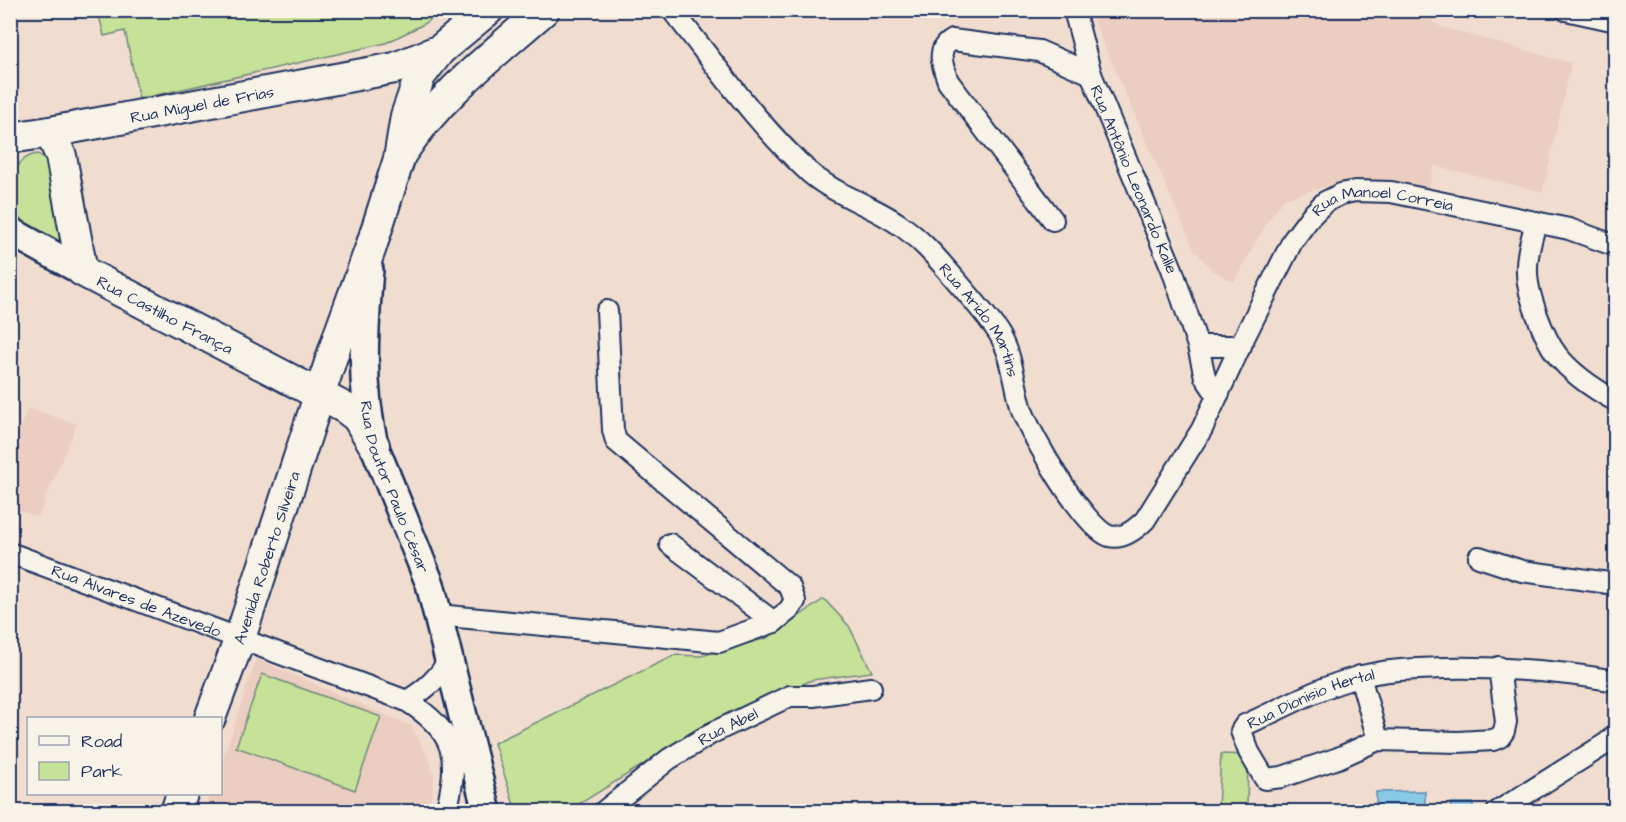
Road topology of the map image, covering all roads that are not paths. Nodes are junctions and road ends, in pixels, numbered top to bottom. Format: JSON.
{"nodes":[{"id":1,"x":488,"y":10,"type":"edge"},
{"id":2,"x":544,"y":10,"type":"edge"},
{"id":3,"x":672,"y":10,"type":"edge"},
{"id":4,"x":1074,"y":10,"type":"edge"},
{"id":5,"x":1566,"y":10,"type":"edge"},
{"id":6,"x":1616,"y":21,"type":"edge"},
{"id":7,"x":440,"y":50,"type":"junction"},
{"id":8,"x":1091,"y":74,"type":"junction"},
{"id":9,"x":26,"y":133,"type":"edge"},
{"id":10,"x":10,"y":156,"type":"edge"},
{"id":11,"x":399,"y":159,"type":"junction"},
{"id":12,"x":1053,"y":220,"type":"dead end"},
{"id":13,"x":1536,"y":222,"type":"junction"},
{"id":14,"x":10,"y":231,"type":"edge"},
{"id":15,"x":1616,"y":246,"type":"edge"},
{"id":16,"x":371,"y":248,"type":"junction"},
{"id":17,"x":82,"y":271,"type":"junction"},
{"id":18,"x":607,"y":311,"type":"dead end"},
{"id":19,"x":1198,"y":346,"type":"junction"},
{"id":20,"x":1241,"y":346,"type":"junction"},
{"id":21,"x":1220,"y":393,"type":"junction"},
{"id":22,"x":319,"y":396,"type":"junction"},
{"id":23,"x":1616,"y":401,"type":"edge"},
{"id":24,"x":374,"y":445,"type":"junction"},
{"id":25,"x":670,"y":544,"type":"dead end"},
{"id":26,"x":10,"y":553,"type":"edge"},
{"id":27,"x":1479,"y":556,"type":"dead end"},
{"id":28,"x":1616,"y":584,"type":"edge"},
{"id":29,"x":438,"y":615,"type":"junction"},
{"id":30,"x":774,"y":622,"type":"junction"},
{"id":31,"x":240,"y":638,"type":"junction"},
{"id":32,"x":449,"y":659,"type":"junction"},
{"id":33,"x":1499,"y":667,"type":"junction"},
{"id":34,"x":1360,"y":676,"type":"junction"},
{"id":35,"x":1616,"y":681,"type":"edge"},
{"id":36,"x":871,"y":688,"type":"dead end"},
{"id":37,"x":407,"y":701,"type":"junction"},
{"id":38,"x":210,"y":717,"type":"edge"},
{"id":39,"x":1616,"y":734,"type":"edge"},
{"id":40,"x":1378,"y":740,"type":"junction"},
{"id":41,"x":182,"y":795,"type":"edge"},
{"id":42,"x":176,"y":812,"type":"edge"},
{"id":43,"x":446,"y":812,"type":"edge"},
{"id":44,"x":487,"y":812,"type":"edge"},
{"id":45,"x":603,"y":812,"type":"edge"},
{"id":46,"x":1497,"y":812,"type":"edge"}],
"edges":[{"from":1,"to":7,"type":"main road"},
{"from":2,"to":11,"type":"main road"},
{"from":3,"to":21,"type":"street","name":"Rua Arido Martins"},
{"from":4,"to":8,"type":"street","name":"Rua Antônio Leonardo Kalle"},
{"from":5,"to":6,"type":"street"},
{"from":7,"to":9,"type":"main road","name":"Rua Miguel de Frias"},
{"from":7,"to":11,"type":"main road"},
{"from":8,"to":12,"type":"street"},
{"from":8,"to":19,"type":"street","name":"Rua Antônio Leonardo Kalle"},
{"from":9,"to":10,"type":"main road"},
{"from":9,"to":17,"type":"main road"},
{"from":11,"to":16,"type":"main road","name":"Rua Doutor Paulo César"},
{"from":13,"to":15,"type":"street","name":"Rua Manoel Correia"},
{"from":13,"to":20,"type":"street","name":"Rua Manoel Correia"},
{"from":13,"to":23,"type":"street"},
{"from":14,"to":17,"type":"main road","name":"Rua Castilho França"},
{"from":16,"to":22,"type":"main road","name":"Avenida Roberto Silveira"},
{"from":16,"to":24,"type":"main road","name":"Rua Doutor Paulo César"},
{"from":17,"to":22,"type":"main road","name":"Rua Castilho França"},
{"from":18,"to":30,"type":"street"},
{"from":19,"to":20,"type":"street"},
{"from":19,"to":21,"type":"street","name":"Rua Antônio Leonardo Kalle"},
{"from":20,"to":21,"type":"street","name":"Rua Manoel Correia"},
{"from":22,"to":24,"type":"main road","name":"Rua Castilho França"},
{"from":22,"to":31,"type":"main road","name":"Avenida Roberto Silveira"},
{"from":24,"to":29,"type":"main road","name":"Rua Doutor Paulo César"},
{"from":25,"to":30,"type":"street"},
{"from":26,"to":31,"type":"street","name":"Rua Álvares de Azevedo"},
{"from":27,"to":28,"type":"street"},
{"from":29,"to":30,"type":"street"},
{"from":29,"to":32,"type":"main road","name":"Rua Doutor Paulo César"},
{"from":31,"to":37,"type":"street","name":"Rua Álvares de Azevedo"},
{"from":31,"to":38,"type":"main road","name":"Avenida Roberto Silveira"},
{"from":32,"to":37,"type":"street"},
{"from":32,"to":44,"type":"main road","name":"Rua Doutor Paulo César"},
{"from":33,"to":34,"type":"street","name":"Rua Dionisio Hertal"},
{"from":33,"to":35,"type":"street","name":"Rua Dionisio Hertal"},
{"from":33,"to":40,"type":"street","name":"Rua Dionisio Hertal"},
{"from":34,"to":40,"type":"street"},
{"from":34,"to":40,"type":"street","name":"Rua Dionisio Hertal"},
{"from":36,"to":45,"type":"street","name":"Rua Abel"},
{"from":37,"to":43,"type":"street","name":"Rua Álvares de Azevedo"},
{"from":39,"to":46,"type":"street"},
{"from":41,"to":42,"type":"main road"}]}
